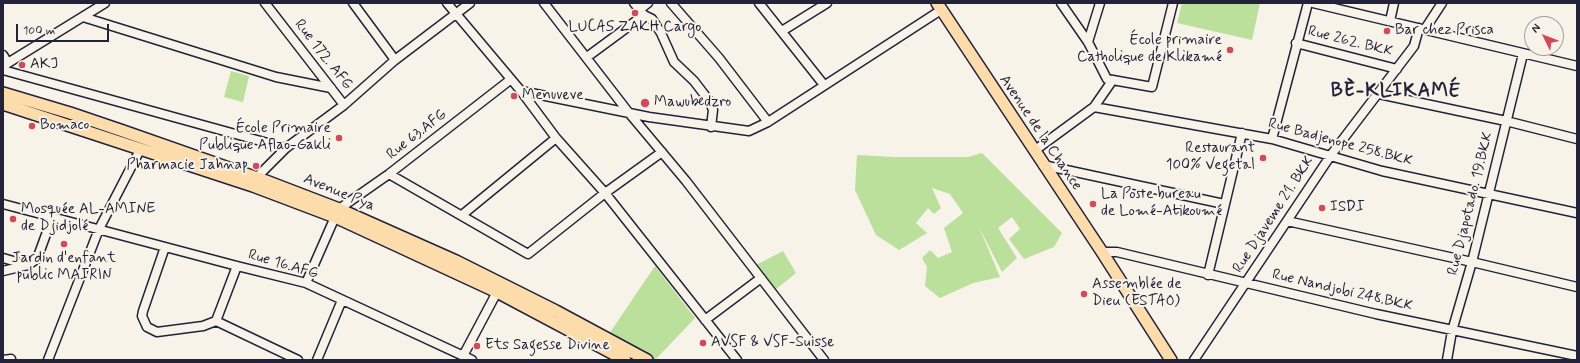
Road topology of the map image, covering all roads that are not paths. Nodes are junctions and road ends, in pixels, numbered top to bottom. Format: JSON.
{"nodes":[{"id":1,"x":105,"y":3,"type":"edge"},
{"id":2,"x":265,"y":3,"type":"edge"},
{"id":3,"x":353,"y":3,"type":"edge"},
{"id":4,"x":447,"y":3,"type":"edge"},
{"id":5,"x":470,"y":3,"type":"edge"},
{"id":6,"x":544,"y":3,"type":"edge"},
{"id":7,"x":634,"y":3,"type":"edge"},
{"id":8,"x":648,"y":3,"type":"edge"},
{"id":9,"x":671,"y":3,"type":"edge"},
{"id":10,"x":760,"y":3,"type":"edge"},
{"id":11,"x":827,"y":3,"type":"edge"},
{"id":12,"x":1061,"y":3,"type":"edge"},
{"id":13,"x":1100,"y":3,"type":"edge"},
{"id":14,"x":1173,"y":3,"type":"edge"},
{"id":15,"x":1308,"y":3,"type":"edge"},
{"id":16,"x":1317,"y":3,"type":"edge"},
{"id":17,"x":1394,"y":3,"type":"edge"},
{"id":18,"x":1442,"y":3,"type":"edge"},
{"id":19,"x":939,"y":6,"type":"edge"},
{"id":20,"x":642,"y":13,"type":"junction"},
{"id":21,"x":456,"y":15,"type":"junction"},
{"id":22,"x":83,"y":17,"type":"junction"},
{"id":23,"x":1390,"y":21,"type":"junction"},
{"id":24,"x":1422,"y":28,"type":"junction"},
{"id":25,"x":782,"y":32,"type":"junction"},
{"id":26,"x":1088,"y":42,"type":"junction"},
{"id":27,"x":1296,"y":43,"type":"junction"},
{"id":28,"x":1522,"y":54,"type":"junction"},
{"id":29,"x":587,"y":57,"type":"junction"},
{"id":30,"x":395,"y":60,"type":"junction"},
{"id":31,"x":5,"y":61,"type":"edge"},
{"id":32,"x":1577,"y":66,"type":"edge"},
{"id":33,"x":1397,"y":68,"type":"junction"},
{"id":34,"x":3,"y":70,"type":"edge"},
{"id":35,"x":510,"y":80,"type":"junction"},
{"id":36,"x":1112,"y":81,"type":"junction"},
{"id":37,"x":824,"y":85,"type":"junction"},
{"id":38,"x":331,"y":88,"type":"junction"},
{"id":39,"x":520,"y":91,"type":"junction"},
{"id":40,"x":3,"y":94,"type":"edge"},
{"id":41,"x":1379,"y":94,"type":"junction"},
{"id":42,"x":3,"y":104,"type":"edge"},
{"id":43,"x":344,"y":105,"type":"junction"},
{"id":44,"x":1094,"y":107,"type":"junction"},
{"id":45,"x":629,"y":113,"type":"junction"},
{"id":46,"x":1506,"y":121,"type":"junction"},
{"id":47,"x":768,"y":122,"type":"junction"},
{"id":48,"x":711,"y":127,"type":"junction"},
{"id":49,"x":1242,"y":133,"type":"junction"},
{"id":50,"x":556,"y":138,"type":"junction"},
{"id":51,"x":1272,"y":139,"type":"junction"},
{"id":52,"x":1577,"y":139,"type":"edge"},
{"id":53,"x":141,"y":148,"type":"junction"},
{"id":54,"x":286,"y":148,"type":"junction"},
{"id":55,"x":1034,"y":151,"type":"junction"},
{"id":56,"x":662,"y":152,"type":"junction"},
{"id":57,"x":1331,"y":155,"type":"junction"},
{"id":58,"x":1043,"y":165,"type":"junction"},
{"id":59,"x":389,"y":174,"type":"junction"},
{"id":60,"x":255,"y":182,"type":"junction"},
{"id":61,"x":605,"y":193,"type":"junction"},
{"id":62,"x":1488,"y":193,"type":"junction"},
{"id":63,"x":3,"y":204,"type":"edge"},
{"id":64,"x":1224,"y":204,"type":"junction"},
{"id":65,"x":337,"y":213,"type":"junction"},
{"id":66,"x":1577,"y":213,"type":"edge"},
{"id":67,"x":462,"y":215,"type":"junction"},
{"id":68,"x":52,"y":218,"type":"junction"},
{"id":69,"x":1287,"y":221,"type":"junction"},
{"id":70,"x":99,"y":229,"type":"junction"},
{"id":71,"x":165,"y":247,"type":"junction"},
{"id":72,"x":1102,"y":252,"type":"junction"},
{"id":73,"x":3,"y":258,"type":"edge"},
{"id":74,"x":1472,"y":262,"type":"junction"},
{"id":75,"x":28,"y":265,"type":"junction"},
{"id":76,"x":237,"y":266,"type":"junction"},
{"id":77,"x":3,"y":271,"type":"edge"},
{"id":78,"x":1208,"y":275,"type":"junction"},
{"id":79,"x":761,"y":278,"type":"junction"},
{"id":80,"x":306,"y":283,"type":"junction"},
{"id":81,"x":1246,"y":283,"type":"junction"},
{"id":82,"x":1577,"y":288,"type":"edge"},
{"id":83,"x":497,"y":292,"type":"junction"},
{"id":84,"x":342,"y":300,"type":"junction"},
{"id":85,"x":216,"y":320,"type":"junction"},
{"id":86,"x":705,"y":320,"type":"junction"},
{"id":87,"x":1452,"y":331,"type":"junction"},
{"id":88,"x":463,"y":356,"type":"junction"},
{"id":89,"x":1577,"y":356,"type":"edge"},
{"id":90,"x":622,"y":359,"type":"edge"},
{"id":91,"x":48,"y":360,"type":"edge"},
{"id":92,"x":298,"y":360,"type":"edge"},
{"id":93,"x":317,"y":360,"type":"edge"},
{"id":94,"x":472,"y":360,"type":"edge"},
{"id":95,"x":647,"y":360,"type":"edge"},
{"id":96,"x":737,"y":360,"type":"edge"},
{"id":97,"x":824,"y":360,"type":"edge"},
{"id":98,"x":1171,"y":360,"type":"edge"},
{"id":99,"x":1194,"y":360,"type":"edge"},
{"id":100,"x":1447,"y":360,"type":"edge"}],
"edges":[{"from":1,"to":22,"type":"street"},
{"from":2,"to":38,"type":"street","name":"Rue 172. AFG"},
{"from":3,"to":30,"type":"street"},
{"from":4,"to":21,"type":"street"},
{"from":5,"to":21,"type":"street"},
{"from":6,"to":29,"type":"street"},
{"from":7,"to":20,"type":"street"},
{"from":8,"to":20,"type":"street"},
{"from":9,"to":47,"type":"street"},
{"from":10,"to":25,"type":"street"},
{"from":11,"to":25,"type":"street"},
{"from":12,"to":26,"type":"street"},
{"from":13,"to":26,"type":"street"},
{"from":14,"to":36,"type":"street"},
{"from":15,"to":27,"type":"street","name":"Rue 262. BKK"},
{"from":16,"to":23,"type":"street"},
{"from":17,"to":23,"type":"street"},
{"from":18,"to":24,"type":"street","name":"Rue Djaveme 21. BKK"},
{"from":19,"to":37,"type":"street"},
{"from":19,"to":55,"type":"main road","name":"Avenue de la Chance"},
{"from":20,"to":29,"type":"street"},
{"from":20,"to":48,"type":"street"},
{"from":21,"to":30,"type":"street"},
{"from":21,"to":35,"type":"street"},
{"from":22,"to":31,"type":"street"},
{"from":22,"to":38,"type":"street"},
{"from":23,"to":24,"type":"street"},
{"from":24,"to":28,"type":"street"},
{"from":24,"to":33,"type":"street","name":"Rue Djaveme 21. BKK"},
{"from":25,"to":37,"type":"street"},
{"from":26,"to":36,"type":"street"},
{"from":27,"to":33,"type":"street","name":"Rue 262. BKK"},
{"from":27,"to":51,"type":"street","name":"Rue 262. BKK"},
{"from":28,"to":32,"type":"street"},
{"from":28,"to":46,"type":"street","name":"Rue Djapotado. 19.BKK"},
{"from":29,"to":45,"type":"street"},
{"from":30,"to":43,"type":"street"},
{"from":33,"to":41,"type":"street","name":"Rue Djaveme 21. BKK"},
{"from":34,"to":54,"type":"street"},
{"from":35,"to":39,"type":"street"},
{"from":35,"to":59,"type":"street","name":"Rue 63.AFG"},
{"from":36,"to":44,"type":"street"},
{"from":37,"to":47,"type":"street"},
{"from":38,"to":43,"type":"street","name":"Rue 172. AFG"},
{"from":39,"to":45,"type":"street"},
{"from":39,"to":50,"type":"street"},
{"from":40,"to":60,"type":"main road","name":"Avenue Pya"},
{"from":41,"to":46,"type":"street"},
{"from":41,"to":57,"type":"street","name":"Rue Djaveme 21. BKK"},
{"from":42,"to":53,"type":"main road","name":"Avenue Pya"},
{"from":43,"to":54,"type":"street"},
{"from":44,"to":49,"type":"street","name":"Rue Badjenope 258.BKK"},
{"from":44,"to":55,"type":"street"},
{"from":45,"to":48,"type":"street"},
{"from":45,"to":56,"type":"street"},
{"from":46,"to":52,"type":"street"},
{"from":46,"to":62,"type":"street","name":"Rue Djapotado. 19.BKK"},
{"from":47,"to":48,"type":"street"},
{"from":49,"to":51,"type":"street","name":"Rue Badjenope 258.BKK"},
{"from":49,"to":64,"type":"street"},
{"from":50,"to":61,"type":"street"},
{"from":50,"to":67,"type":"street"},
{"from":51,"to":57,"type":"street","name":"Rue Badjenope 258.BKK"},
{"from":53,"to":60,"type":"main road","name":"Avenue Pya"},
{"from":53,"to":70,"type":"street"},
{"from":54,"to":60,"type":"street"},
{"from":55,"to":58,"type":"main road","name":"Avenue de la Chance"},
{"from":56,"to":61,"type":"street"},
{"from":56,"to":79,"type":"street"},
{"from":57,"to":62,"type":"street","name":"Rue Badjenope 258.BKK"},
{"from":57,"to":69,"type":"street","name":"Rue Djaveme 21. BKK"},
{"from":58,"to":64,"type":"street"},
{"from":58,"to":72,"type":"main road","name":"Avenue de la Chance"},
{"from":59,"to":65,"type":"street","name":"Rue 63.AFG"},
{"from":59,"to":67,"type":"street"},
{"from":60,"to":65,"type":"main road","name":"Avenue Pya"},
{"from":61,"to":67,"type":"street"},
{"from":61,"to":86,"type":"street"},
{"from":62,"to":66,"type":"street","name":"Rue Badjenope 258.BKK"},
{"from":62,"to":74,"type":"street","name":"Rue Djapotado. 19.BKK"},
{"from":63,"to":68,"type":"street","name":"Rue 16.AFG"},
{"from":64,"to":78,"type":"street"},
{"from":65,"to":80,"type":"street"},
{"from":65,"to":83,"type":"main road","name":"Avenue Pya"},
{"from":65,"to":95,"type":"main road","name":"Avenue Pya"},
{"from":68,"to":70,"type":"street","name":"Rue 16.AFG"},
{"from":68,"to":75,"type":"street"},
{"from":69,"to":74,"type":"street"},
{"from":69,"to":81,"type":"street","name":"Rue Djaveme 21. BKK"},
{"from":70,"to":71,"type":"street","name":"Rue 16.AFG"},
{"from":70,"to":91,"type":"street"},
{"from":71,"to":76,"type":"street","name":"Rue 16.AFG"},
{"from":71,"to":85,"type":"street"},
{"from":72,"to":78,"type":"street","name":"Rue Nandjobi 248.BKK"},
{"from":72,"to":98,"type":"main road","name":"Avenue de la Chance"},
{"from":73,"to":75,"type":"street"},
{"from":74,"to":82,"type":"street"},
{"from":74,"to":87,"type":"street","name":"Rue Djapotado. 19.BKK"},
{"from":75,"to":77,"type":"street"},
{"from":76,"to":80,"type":"street","name":"Rue 16.AFG"},
{"from":76,"to":85,"type":"street"},
{"from":78,"to":81,"type":"street","name":"Rue Nandjobi 248.BKK"},
{"from":79,"to":86,"type":"street"},
{"from":79,"to":97,"type":"street"},
{"from":80,"to":84,"type":"street","name":"Rue 16.AFG"},
{"from":81,"to":87,"type":"street","name":"Rue Nandjobi 248.BKK"},
{"from":81,"to":99,"type":"street","name":"Rue Djaveme 21. BKK"},
{"from":83,"to":88,"type":"street"},
{"from":83,"to":90,"type":"main road","name":"Avenue Pya"},
{"from":84,"to":88,"type":"street","name":"Rue 16.AFG"},
{"from":84,"to":93,"type":"street"},
{"from":85,"to":92,"type":"street"},
{"from":86,"to":96,"type":"street"},
{"from":87,"to":89,"type":"street","name":"Rue Nandjobi 248.BKK"},
{"from":87,"to":100,"type":"street","name":"Rue Djapotado. 19.BKK"},
{"from":88,"to":94,"type":"street","name":"Rue 16.AFG"}]}
